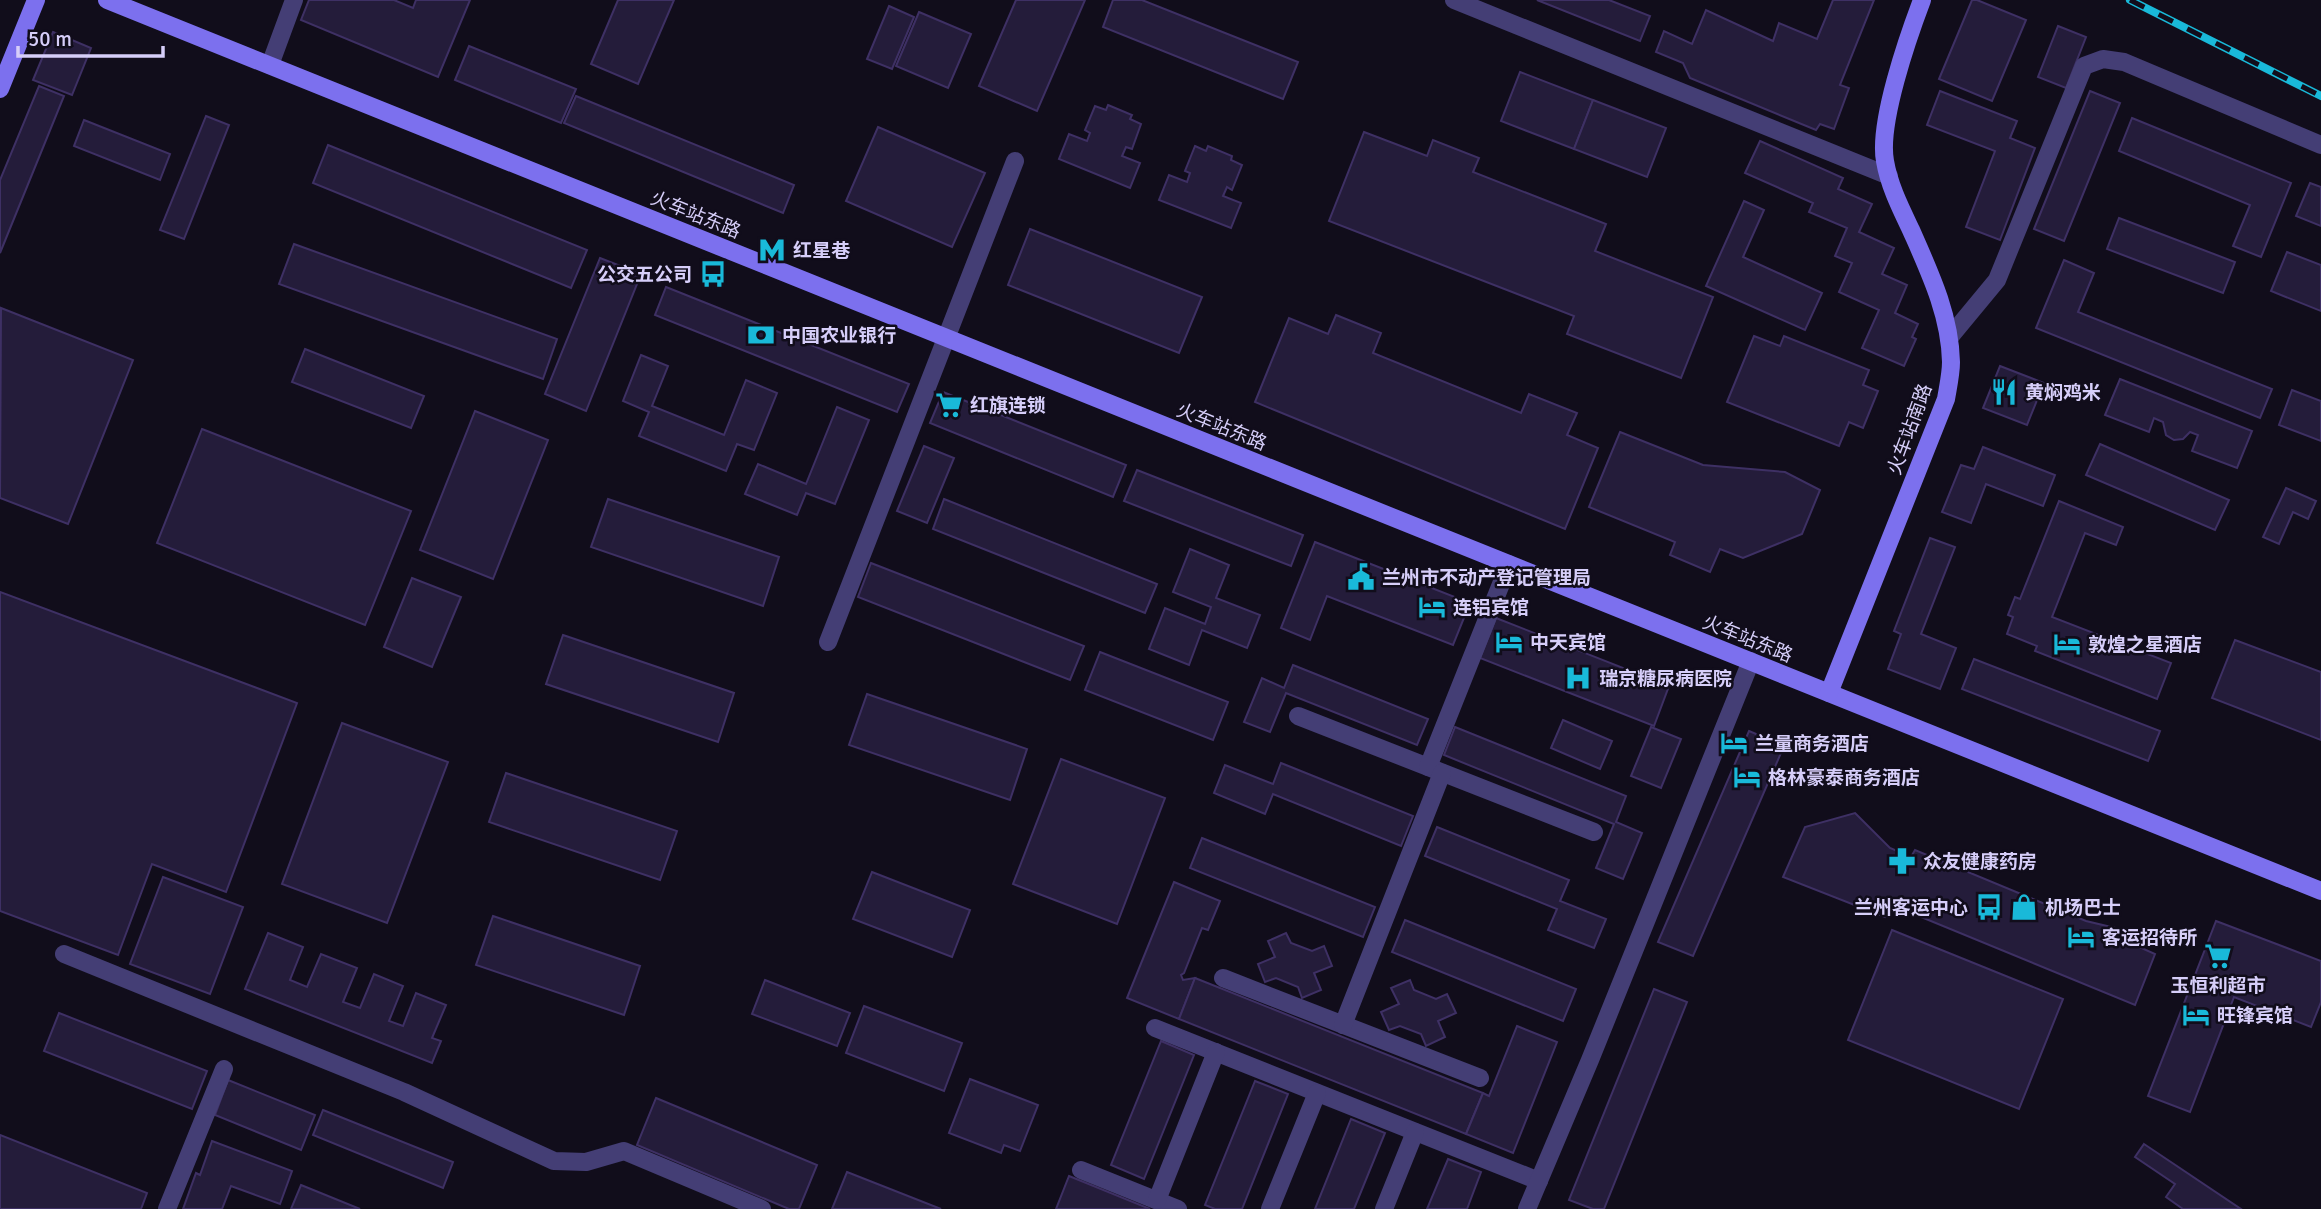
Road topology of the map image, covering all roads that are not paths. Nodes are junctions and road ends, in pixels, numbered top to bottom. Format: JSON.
{"nodes":[{"id":1,"x":36,"y":0,"type":"edge"},
{"id":2,"x":107,"y":0,"type":"edge"},
{"id":3,"x":294,"y":0,"type":"edge"},
{"id":4,"x":1454,"y":0,"type":"edge"},
{"id":5,"x":1922,"y":0,"type":"edge"},
{"id":6,"x":270,"y":65,"type":"junction"},
{"id":7,"x":0,"y":89,"type":"edge"},
{"id":8,"x":2321,"y":145,"type":"edge"},
{"id":9,"x":1014,"y":161,"type":"dead end"},
{"id":10,"x":1889,"y":176,"type":"junction"},
{"id":11,"x":946,"y":337,"type":"junction"},
{"id":12,"x":1950,"y":338,"type":"junction"},
{"id":13,"x":1508,"y":564,"type":"junction"},
{"id":14,"x":828,"y":642,"type":"dead end"},
{"id":15,"x":1751,"y":661,"type":"junction"},
{"id":16,"x":1829,"y":693,"type":"junction"},
{"id":17,"x":1298,"y":716,"type":"dead end"},
{"id":18,"x":1435,"y":770,"type":"junction"},
{"id":19,"x":1594,"y":832,"type":"dead end"},
{"id":20,"x":2321,"y":891,"type":"edge"},
{"id":21,"x":64,"y":954,"type":"dead end"},
{"id":22,"x":1223,"y":978,"type":"dead end"},
{"id":23,"x":1343,"y":1025,"type":"junction"},
{"id":24,"x":1155,"y":1028,"type":"dead end"},
{"id":25,"x":1216,"y":1052,"type":"junction"},
{"id":26,"x":224,"y":1069,"type":"dead end"},
{"id":27,"x":1480,"y":1078,"type":"dead end"},
{"id":28,"x":1317,"y":1093,"type":"junction"},
{"id":29,"x":1415,"y":1132,"type":"junction"},
{"id":30,"x":1081,"y":1170,"type":"dead end"},
{"id":31,"x":1539,"y":1181,"type":"junction"},
{"id":32,"x":1157,"y":1200,"type":"junction"},
{"id":33,"x":167,"y":1209,"type":"edge"},
{"id":34,"x":762,"y":1209,"type":"edge"},
{"id":35,"x":1178,"y":1209,"type":"edge"},
{"id":36,"x":1270,"y":1209,"type":"edge"},
{"id":37,"x":1384,"y":1209,"type":"edge"},
{"id":38,"x":1527,"y":1209,"type":"edge"}],
"edges":[{"from":1,"to":7,"type":"main road"},
{"from":2,"to":6,"type":"main road","name":"火车站东路"},
{"from":3,"to":6,"type":"street"},
{"from":4,"to":10,"type":"street"},
{"from":5,"to":10,"type":"main road","name":"火车站南路"},
{"from":6,"to":11,"type":"main road","name":"火车站东路"},
{"from":8,"to":12,"type":"street"},
{"from":9,"to":11,"type":"street"},
{"from":10,"to":12,"type":"main road","name":"火车站南路"},
{"from":11,"to":13,"type":"main road","name":"火车站东路"},
{"from":11,"to":14,"type":"street"},
{"from":12,"to":16,"type":"main road","name":"火车站南路"},
{"from":13,"to":15,"type":"main road","name":"火车站东路"},
{"from":13,"to":18,"type":"street"},
{"from":15,"to":16,"type":"main road","name":"火车站东路"},
{"from":15,"to":31,"type":"street"},
{"from":16,"to":20,"type":"main road","name":"火车站东路"},
{"from":17,"to":18,"type":"street"},
{"from":18,"to":19,"type":"street"},
{"from":18,"to":23,"type":"street"},
{"from":21,"to":34,"type":"street"},
{"from":22,"to":23,"type":"street"},
{"from":23,"to":27,"type":"street"},
{"from":24,"to":25,"type":"street"},
{"from":25,"to":28,"type":"street"},
{"from":25,"to":32,"type":"street"},
{"from":26,"to":33,"type":"street"},
{"from":28,"to":29,"type":"street"},
{"from":28,"to":36,"type":"street"},
{"from":29,"to":31,"type":"street"},
{"from":29,"to":37,"type":"street"},
{"from":30,"to":32,"type":"street"},
{"from":31,"to":38,"type":"street"},
{"from":32,"to":35,"type":"street"}]}
